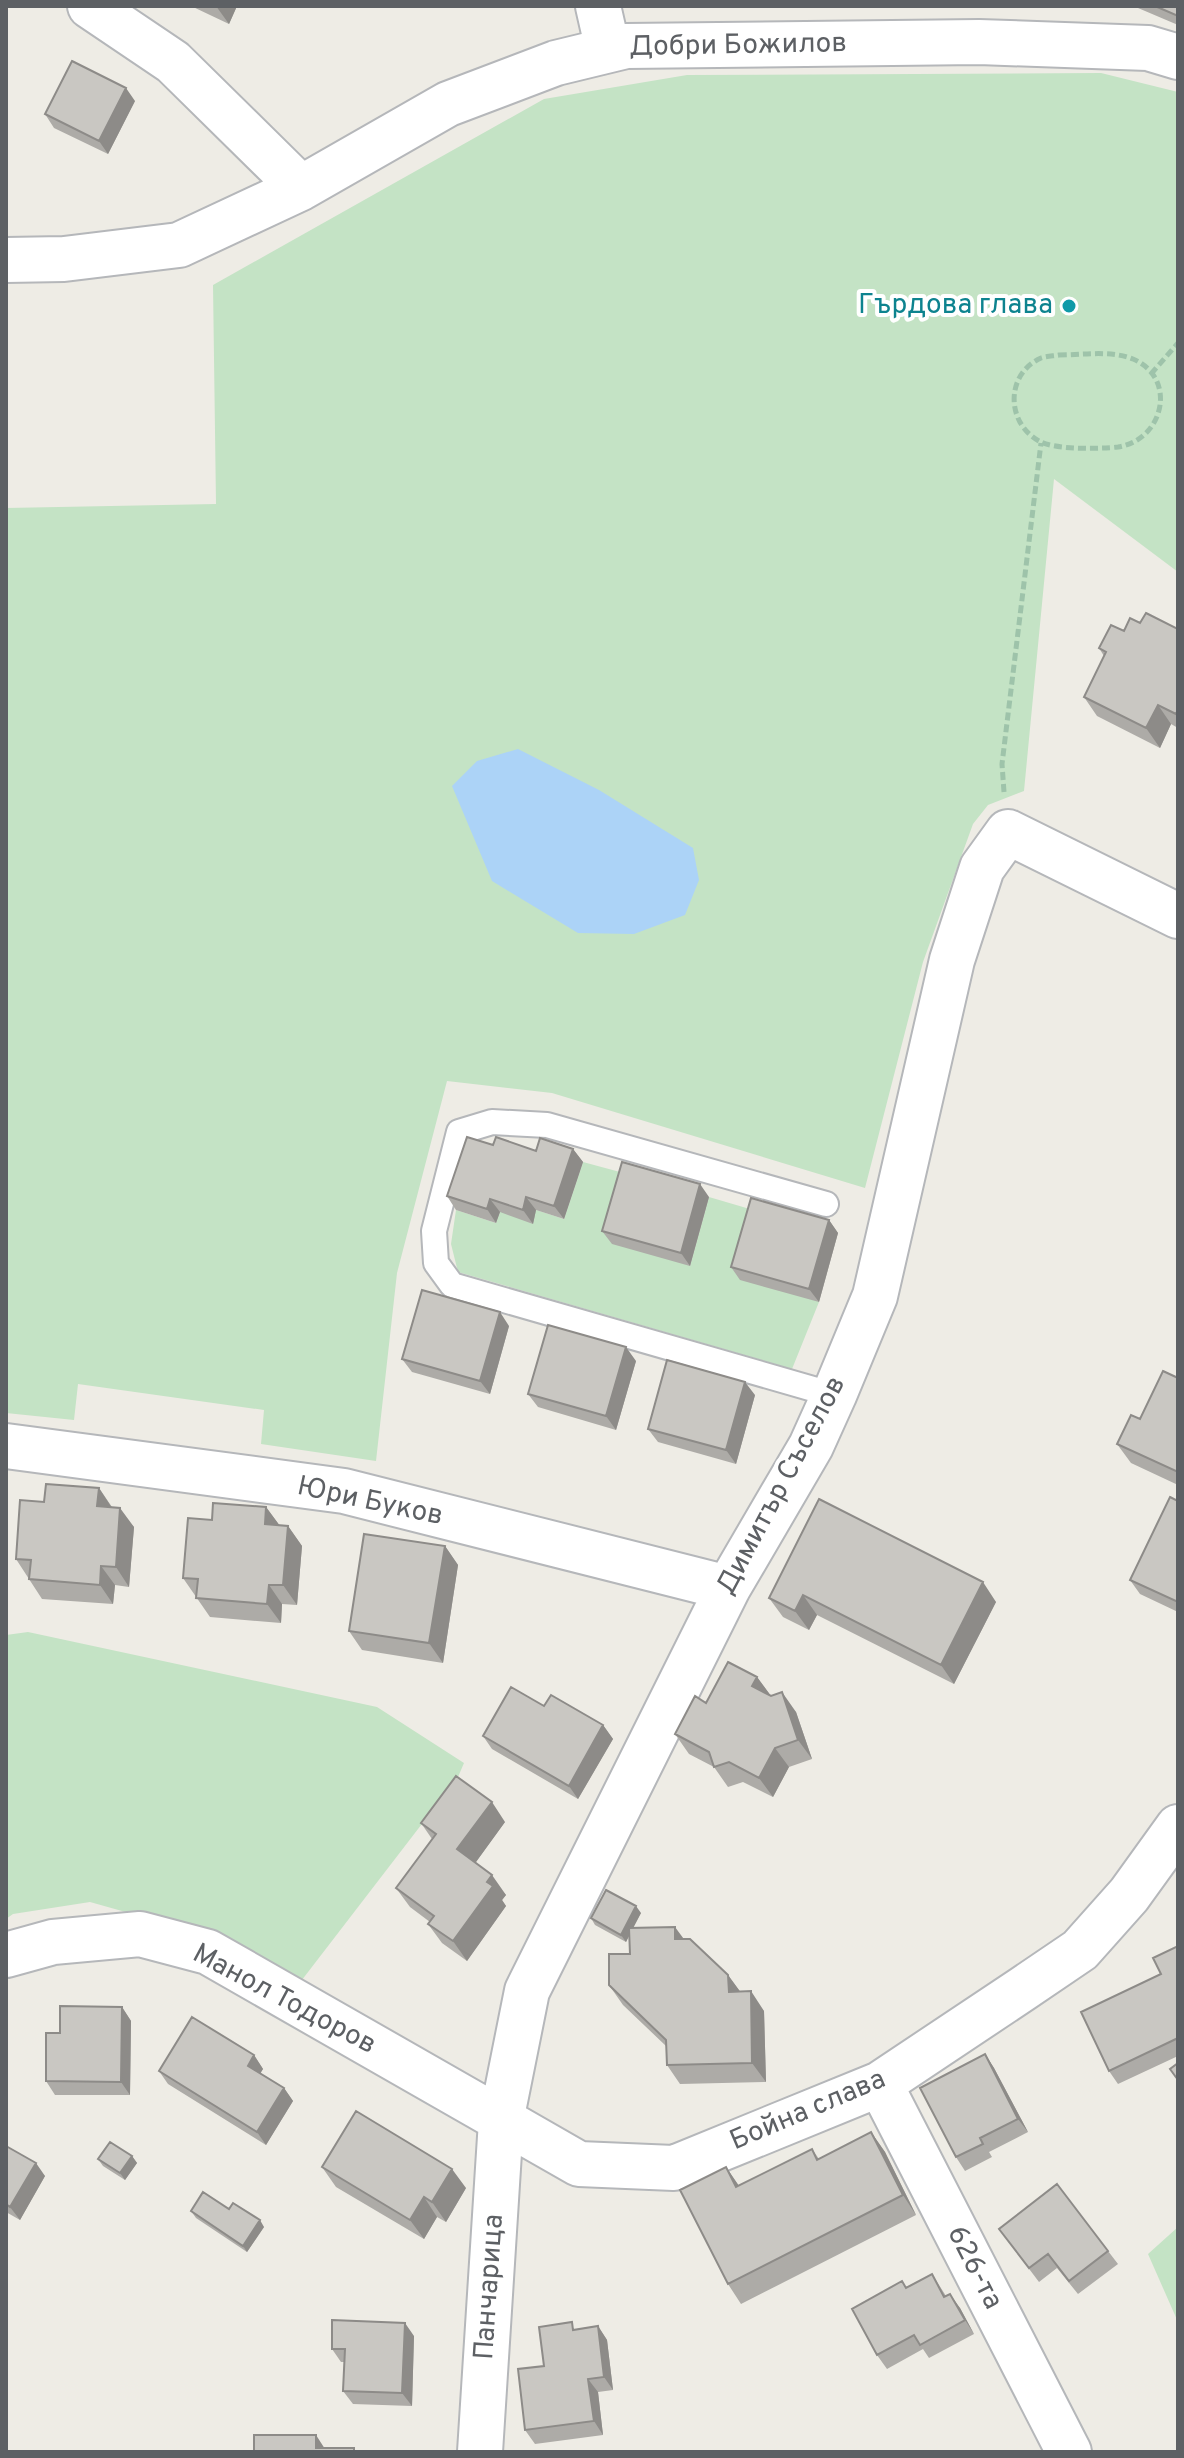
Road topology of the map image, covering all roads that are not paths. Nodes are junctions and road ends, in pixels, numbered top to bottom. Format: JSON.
{"nodes":[{"id":1,"x":90,"y":6,"type":"edge"},
{"id":2,"x":598,"y":6,"type":"edge"},
{"id":3,"x":608,"y":50,"type":"junction"},
{"id":4,"x":1178,"y":57,"type":"edge"},
{"id":5,"x":301,"y":188,"type":"junction"},
{"id":6,"x":6,"y":260,"type":"edge"},
{"id":7,"x":1178,"y":916,"type":"edge"},
{"id":8,"x":826,"y":1204,"type":"dead end"},
{"id":9,"x":834,"y":1395,"type":"junction"},
{"id":10,"x":6,"y":1446,"type":"edge"},
{"id":11,"x":728,"y":1588,"type":"junction"},
{"id":12,"x":1178,"y":1827,"type":"edge"},
{"id":13,"x":6,"y":1955,"type":"edge"},
{"id":14,"x":880,"y":2084,"type":"junction"},
{"id":15,"x":501,"y":2121,"type":"junction"},
{"id":16,"x":480,"y":2452,"type":"edge"},
{"id":17,"x":1069,"y":2452,"type":"edge"}],
"edges":[{"from":1,"to":5,"type":"street"},
{"from":2,"to":3,"type":"street"},
{"from":3,"to":4,"type":"street","name":"Добри Божилов"},
{"from":3,"to":5,"type":"street","name":"Добри Божилов"},
{"from":5,"to":6,"type":"street","name":"Добри Божилов"},
{"from":7,"to":9,"type":"street","name":"Димитър Съселов"},
{"from":8,"to":9,"type":"lane"},
{"from":9,"to":11,"type":"street","name":"Димитър Съселов"},
{"from":10,"to":11,"type":"street","name":"Юри Буков"},
{"from":11,"to":15,"type":"street","name":"Димитър Съселов"},
{"from":12,"to":14,"type":"street","name":"Бойна слава"},
{"from":13,"to":15,"type":"street","name":"Манол Тодоров"},
{"from":14,"to":15,"type":"street","name":"Бойна слава"},
{"from":14,"to":17,"type":"street","name":"626-та"},
{"from":15,"to":16,"type":"street","name":"Панчарица"}]}
